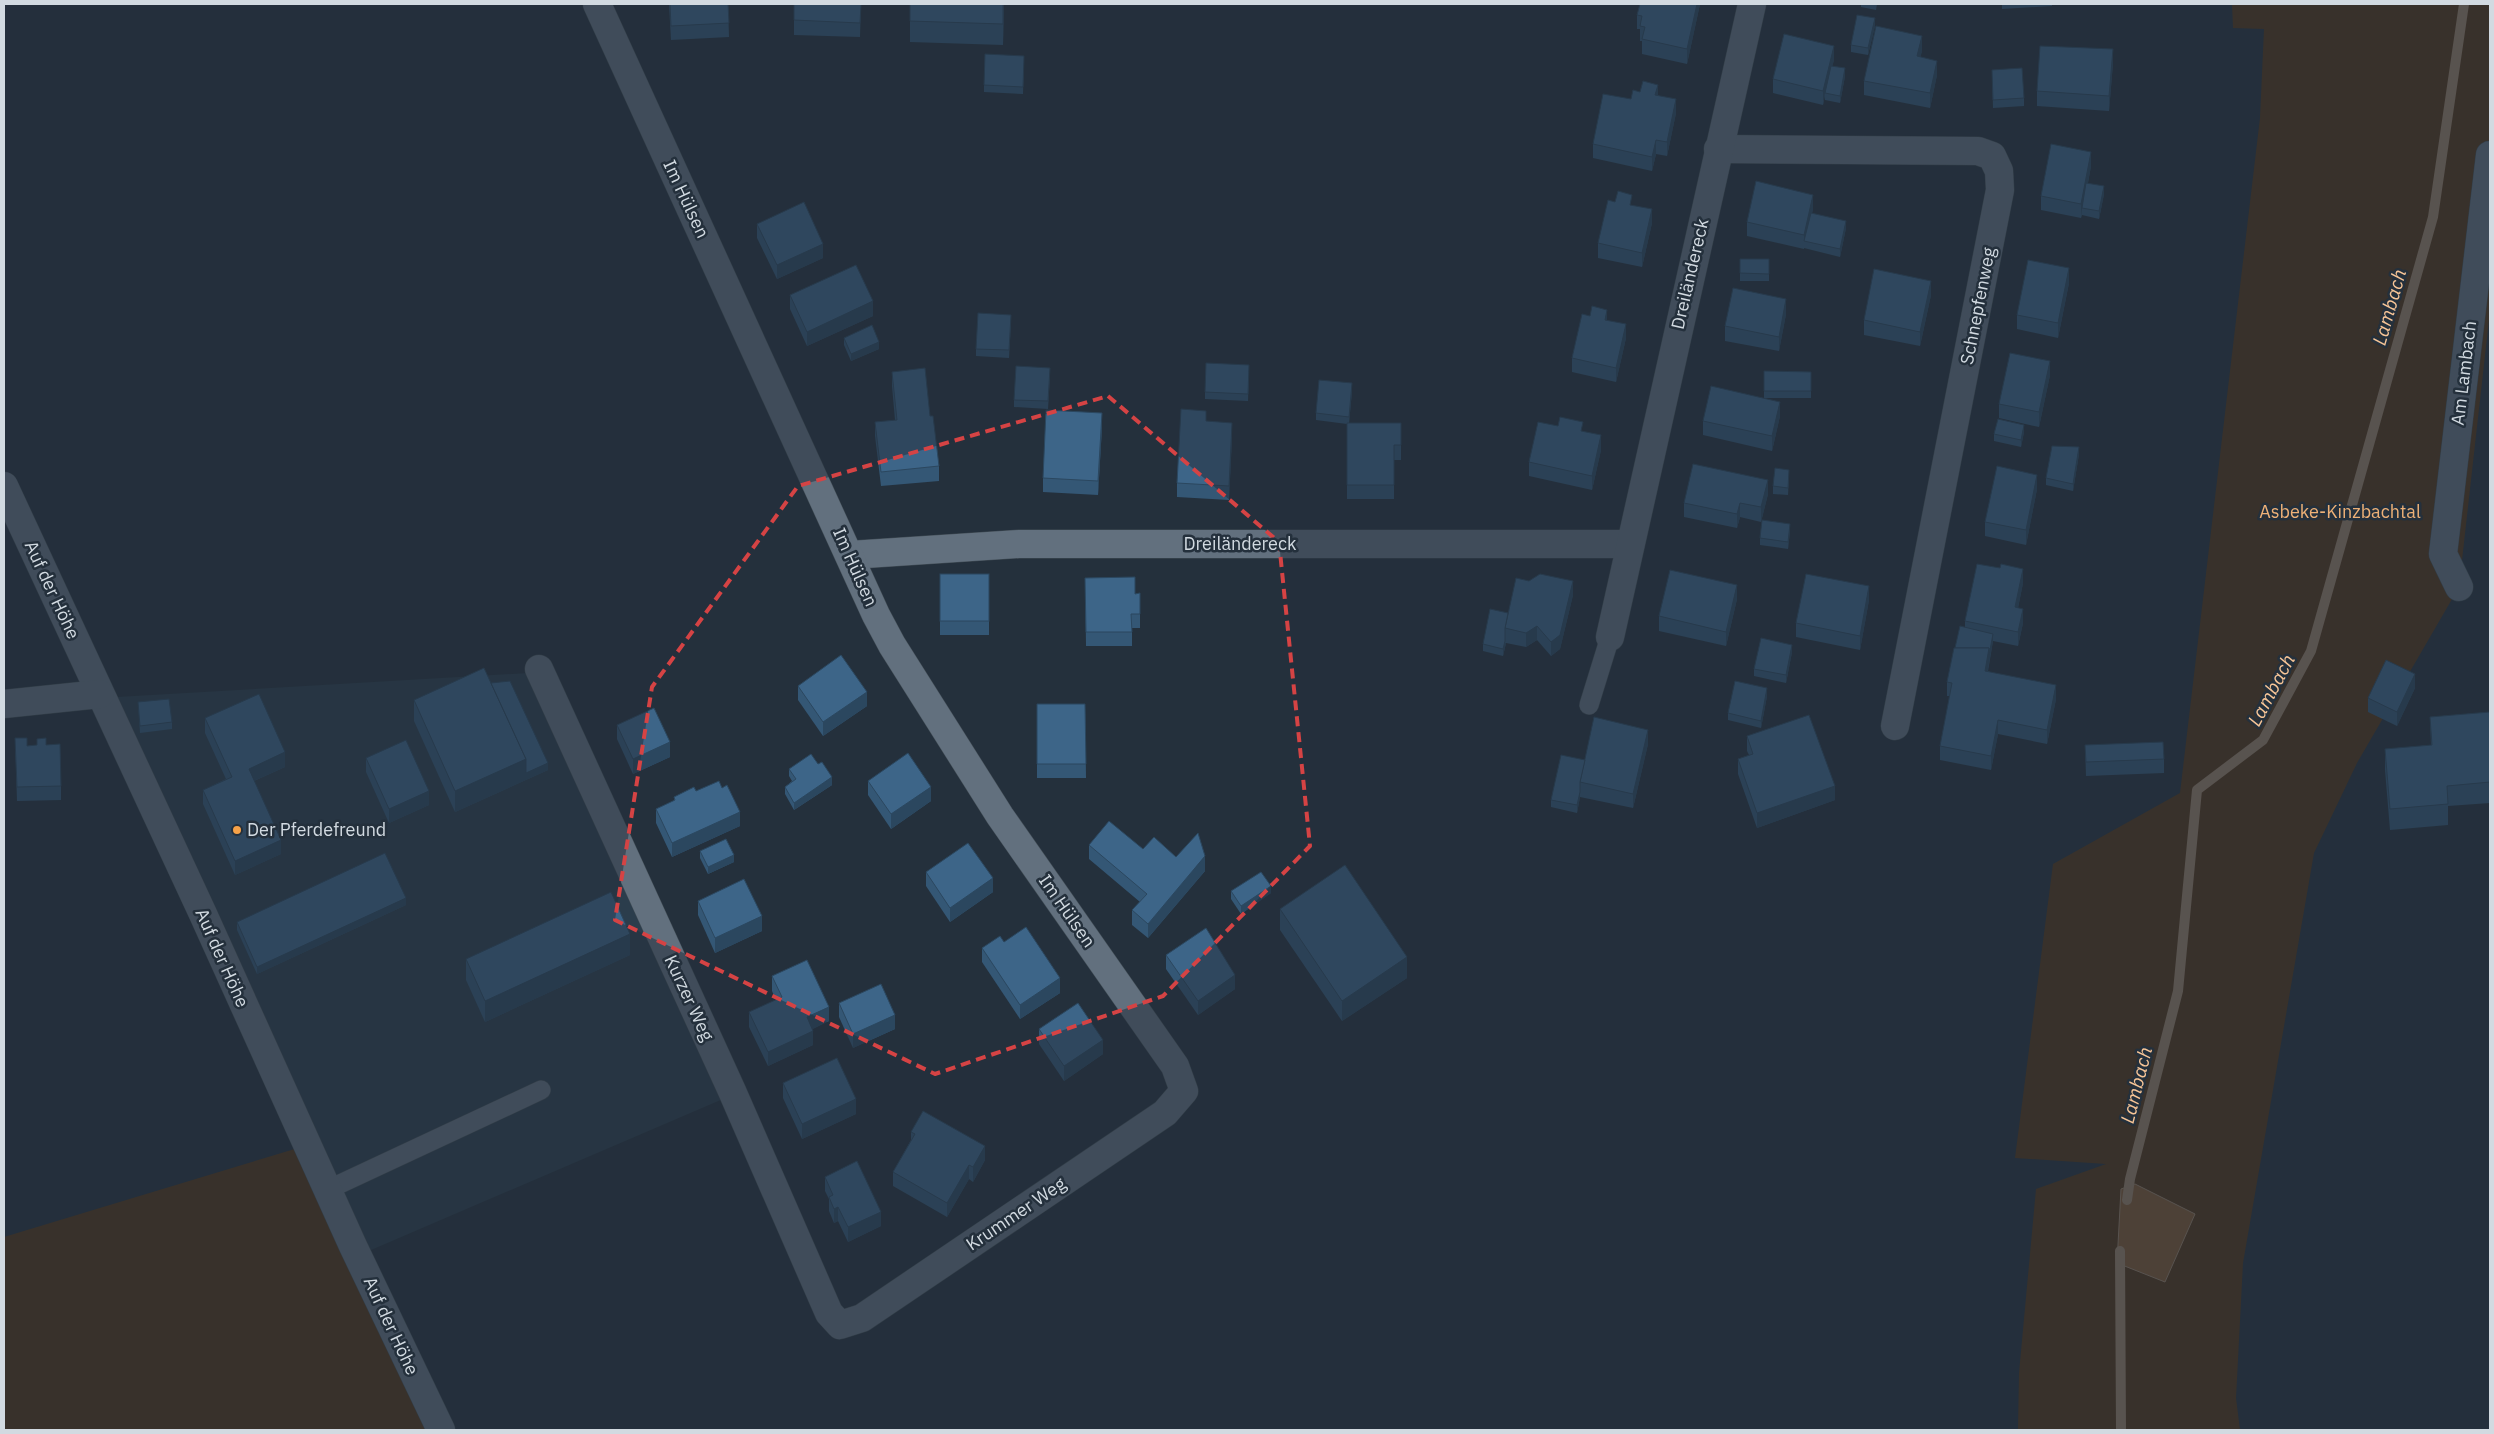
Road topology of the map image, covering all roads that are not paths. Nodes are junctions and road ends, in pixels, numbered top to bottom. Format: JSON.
{"nodes":[{"id":1,"x":597,"y":4,"type":"edge"},
{"id":2,"x":1752,"y":4,"type":"edge"},
{"id":3,"x":1718,"y":149,"type":"junction"},
{"id":4,"x":2490,"y":155,"type":"edge"},
{"id":5,"x":4,"y":486,"type":"edge"},
{"id":6,"x":1630,"y":544,"type":"junction"},
{"id":7,"x":850,"y":555,"type":"junction"},
{"id":8,"x":2459,"y":587,"type":"dead end"},
{"id":9,"x":1610,"y":637,"type":"joint"},
{"id":10,"x":539,"y":670,"type":"dead end"},
{"id":11,"x":100,"y":694,"type":"junction"},
{"id":12,"x":4,"y":704,"type":"edge"},
{"id":13,"x":1589,"y":705,"type":"dead end"},
{"id":14,"x":1895,"y":726,"type":"dead end"},
{"id":15,"x":541,"y":1090,"type":"dead end"},
{"id":16,"x":1184,"y":1091,"type":"joint"},
{"id":17,"x":327,"y":1190,"type":"junction"},
{"id":18,"x":840,"y":1325,"type":"joint"},
{"id":19,"x":441,"y":1430,"type":"edge"}],
"edges":[{"from":1,"to":7,"type":"street","name":"Im Hülsen"},
{"from":2,"to":3,"type":"street","name":"Dreiländereck"},
{"from":3,"to":6,"type":"street","name":"Dreiländereck"},
{"from":3,"to":14,"type":"street","name":"Schnepfenweg"},
{"from":4,"to":8,"type":"street","name":"Am Lambach"},
{"from":5,"to":11,"type":"street","name":"Auf der Höhe"},
{"from":6,"to":7,"type":"street","name":"Dreiländereck"},
{"from":6,"to":9,"type":"street","name":"Dreiländereck"},
{"from":7,"to":16,"type":"street","name":"Im Hülsen"},
{"from":9,"to":13,"type":"lane"},
{"from":10,"to":18,"type":"street","name":"Kurzer Weg"},
{"from":11,"to":12,"type":"street"},
{"from":11,"to":17,"type":"street","name":"Auf der Höhe"},
{"from":15,"to":17,"type":"lane"},
{"from":16,"to":18,"type":"street","name":"Krummer Weg"},
{"from":17,"to":19,"type":"street","name":"Auf der Höhe"}]}
